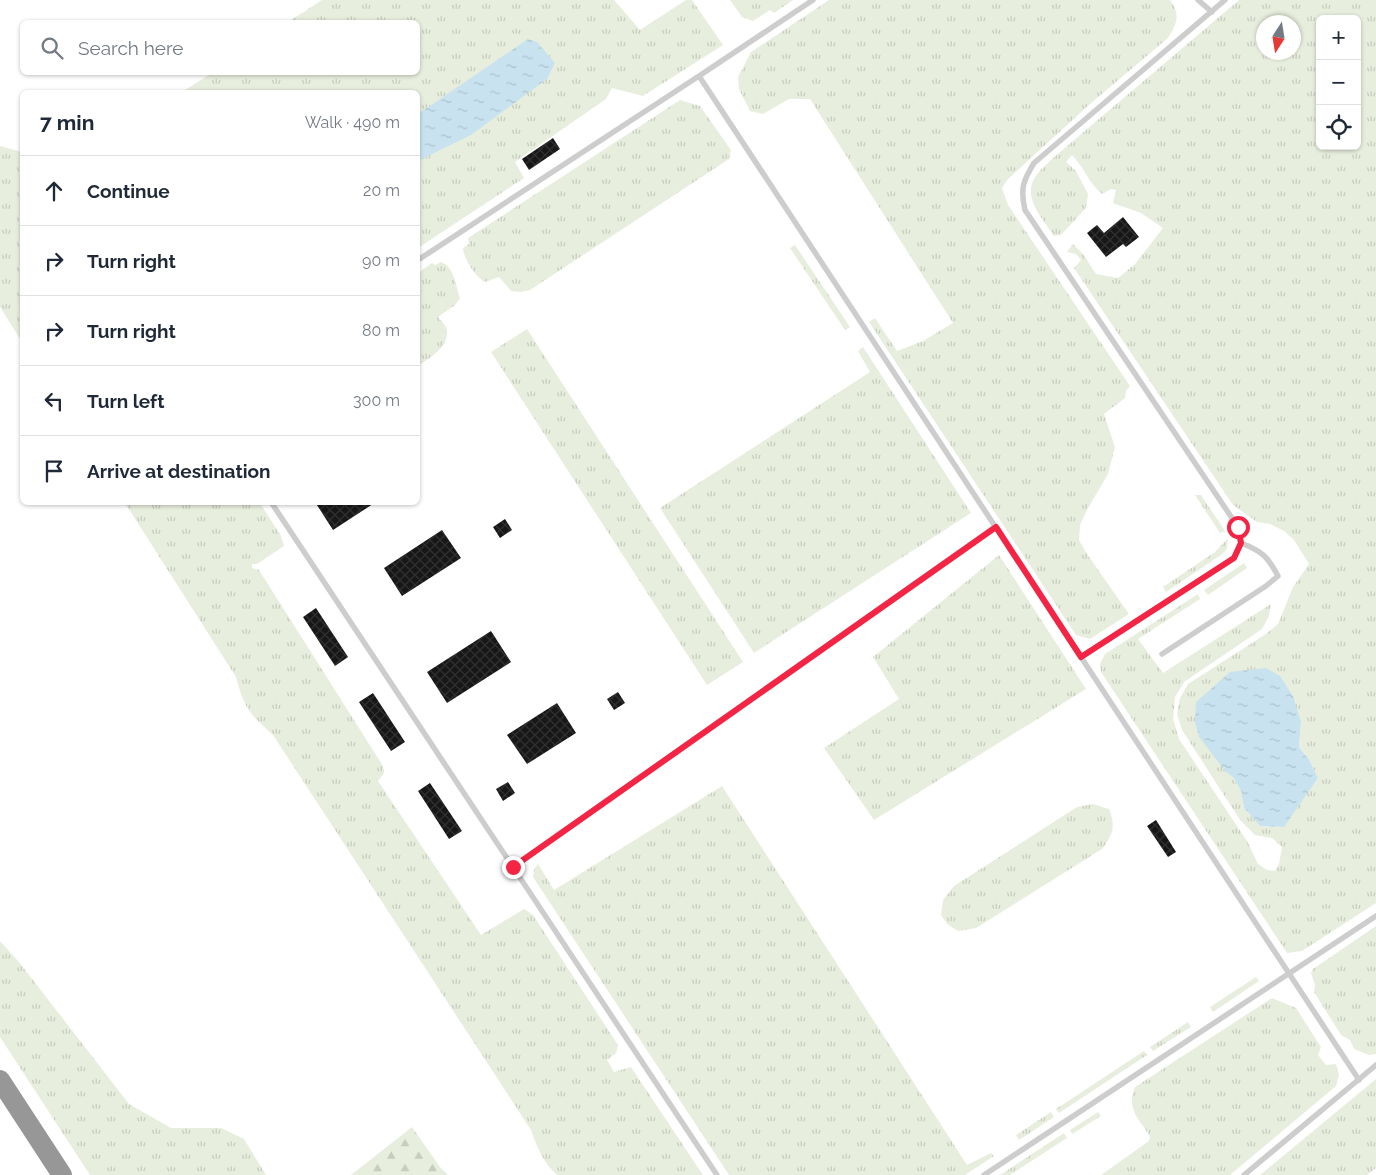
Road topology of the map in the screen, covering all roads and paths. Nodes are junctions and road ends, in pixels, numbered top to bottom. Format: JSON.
{"nodes":[{"id":1,"x":813,"y":0,"type":"edge"},
{"id":2,"x":1198,"y":0,"type":"edge"},
{"id":3,"x":1225,"y":0,"type":"edge"},
{"id":4,"x":1212,"y":12,"type":"junction"},
{"id":5,"x":699,"y":76,"type":"junction"},
{"id":6,"x":420,"y":259,"type":"edge"},
{"id":7,"x":274,"y":505,"type":"edge"},
{"id":8,"x":996,"y":527,"type":"junction"},
{"id":9,"x":1241,"y":543,"type":"junction"},
{"id":10,"x":1162,"y":654,"type":"dead end"},
{"id":11,"x":1081,"y":657,"type":"junction"},
{"id":12,"x":513,"y":867,"type":"junction"},
{"id":13,"x":1376,"y":916,"type":"edge"},
{"id":14,"x":1289,"y":974,"type":"junction"},
{"id":15,"x":1376,"y":1066,"type":"edge"},
{"id":16,"x":0,"y":1080,"type":"edge"},
{"id":17,"x":1359,"y":1080,"type":"junction"},
{"id":18,"x":62,"y":1175,"type":"edge"},
{"id":19,"x":717,"y":1175,"type":"edge"},
{"id":20,"x":984,"y":1175,"type":"edge"},
{"id":21,"x":1244,"y":1175,"type":"edge"}],
"edges":[{"from":1,"to":5,"type":"lane"},
{"from":2,"to":4,"type":"lane"},
{"from":3,"to":4,"type":"lane"},
{"from":4,"to":9,"type":"lane"},
{"from":5,"to":6,"type":"lane"},
{"from":5,"to":8,"type":"lane"},
{"from":7,"to":12,"type":"lane"},
{"from":8,"to":11,"type":"lane"},
{"from":8,"to":12,"type":"lane"},
{"from":9,"to":10,"type":"lane"},
{"from":9,"to":11,"type":"lane"},
{"from":11,"to":14,"type":"lane"},
{"from":12,"to":19,"type":"lane"},
{"from":13,"to":14,"type":"lane"},
{"from":14,"to":17,"type":"lane"},
{"from":14,"to":20,"type":"lane"},
{"from":15,"to":17,"type":"lane"},
{"from":16,"to":18,"type":"highway"},
{"from":17,"to":21,"type":"lane"}]}
